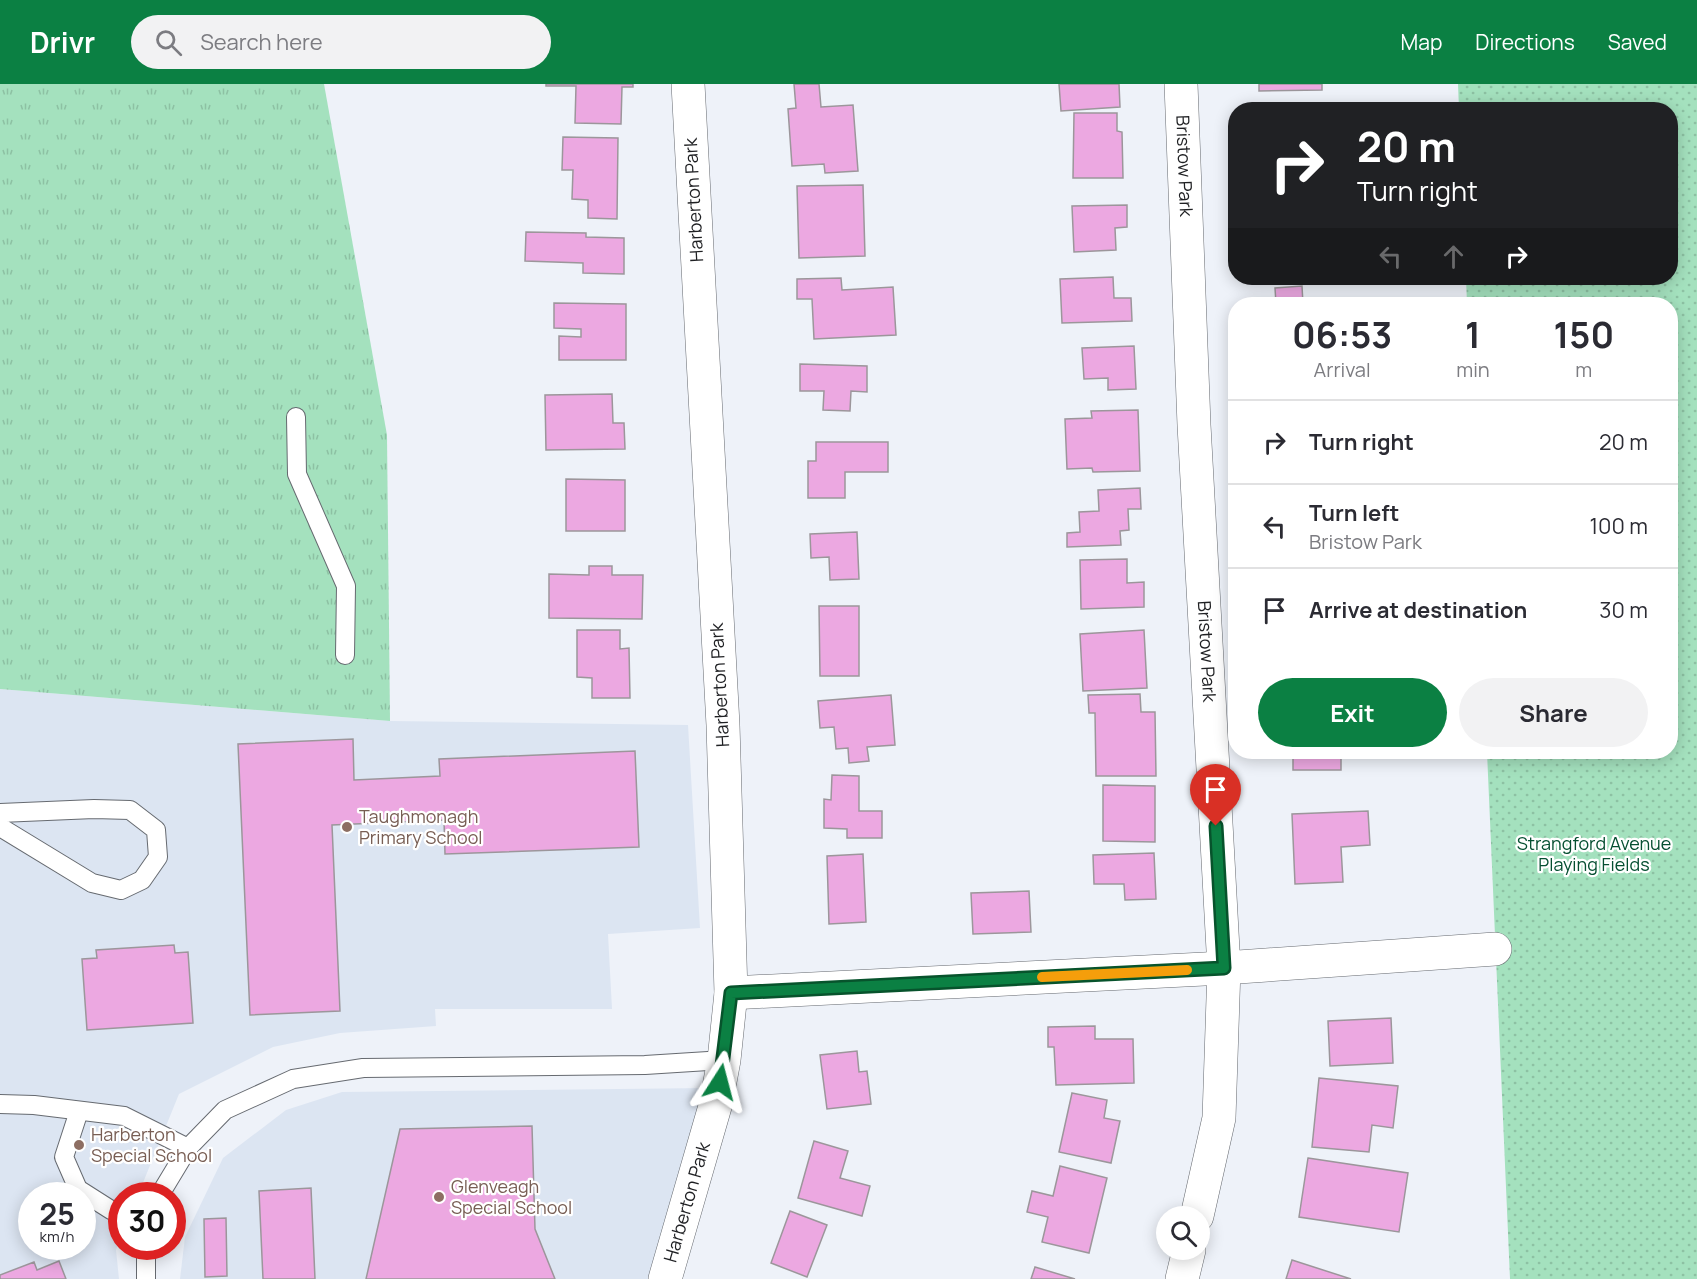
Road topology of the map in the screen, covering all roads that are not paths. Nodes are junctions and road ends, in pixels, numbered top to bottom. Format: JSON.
{"nodes":[{"id":1,"x":688,"y":84,"type":"edge"},
{"id":2,"x":1181,"y":84,"type":"edge"},
{"id":3,"x":296,"y":417,"type":"dead end"},
{"id":4,"x":345,"y":655,"type":"dead end"},
{"id":5,"x":0,"y":813,"type":"edge"},
{"id":6,"x":0,"y":827,"type":"edge"},
{"id":7,"x":1495,"y":949,"type":"dead end"},
{"id":8,"x":1224,"y":968,"type":"junction"},
{"id":9,"x":731,"y":993,"type":"junction"},
{"id":10,"x":724,"y":1060,"type":"junction"},
{"id":11,"x":0,"y":1104,"type":"edge"},
{"id":12,"x":79,"y":1111,"type":"junction"},
{"id":13,"x":188,"y":1148,"type":"junction"},
{"id":14,"x":167,"y":1182,"type":"edge"},
{"id":15,"x":1199,"y":1206,"type":"edge"},
{"id":16,"x":108,"y":1208,"type":"edge"},
{"id":17,"x":146,"y":1260,"type":"edge"},
{"id":18,"x":1187,"y":1260,"type":"edge"},
{"id":19,"x":146,"y":1279,"type":"edge"},
{"id":20,"x":664,"y":1279,"type":"edge"},
{"id":21,"x":1182,"y":1279,"type":"edge"}],
"edges":[{"from":1,"to":9,"type":"street","name":"Harberton Park"},
{"from":2,"to":8,"type":"street","name":"Bristow Park"},
{"from":3,"to":4,"type":"lane"},
{"from":5,"to":6,"type":"lane"},
{"from":7,"to":8,"type":"street"},
{"from":8,"to":9,"type":"street"},
{"from":8,"to":15,"type":"street","name":"Bristow Park"},
{"from":9,"to":10,"type":"street","name":"Harberton Park"},
{"from":10,"to":13,"type":"lane"},
{"from":10,"to":20,"type":"street","name":"Harberton Park"},
{"from":11,"to":12,"type":"lane"},
{"from":12,"to":13,"type":"lane"},
{"from":12,"to":16,"type":"lane"},
{"from":13,"to":14,"type":"lane"},
{"from":17,"to":19,"type":"lane"},
{"from":18,"to":21,"type":"street"}]}
